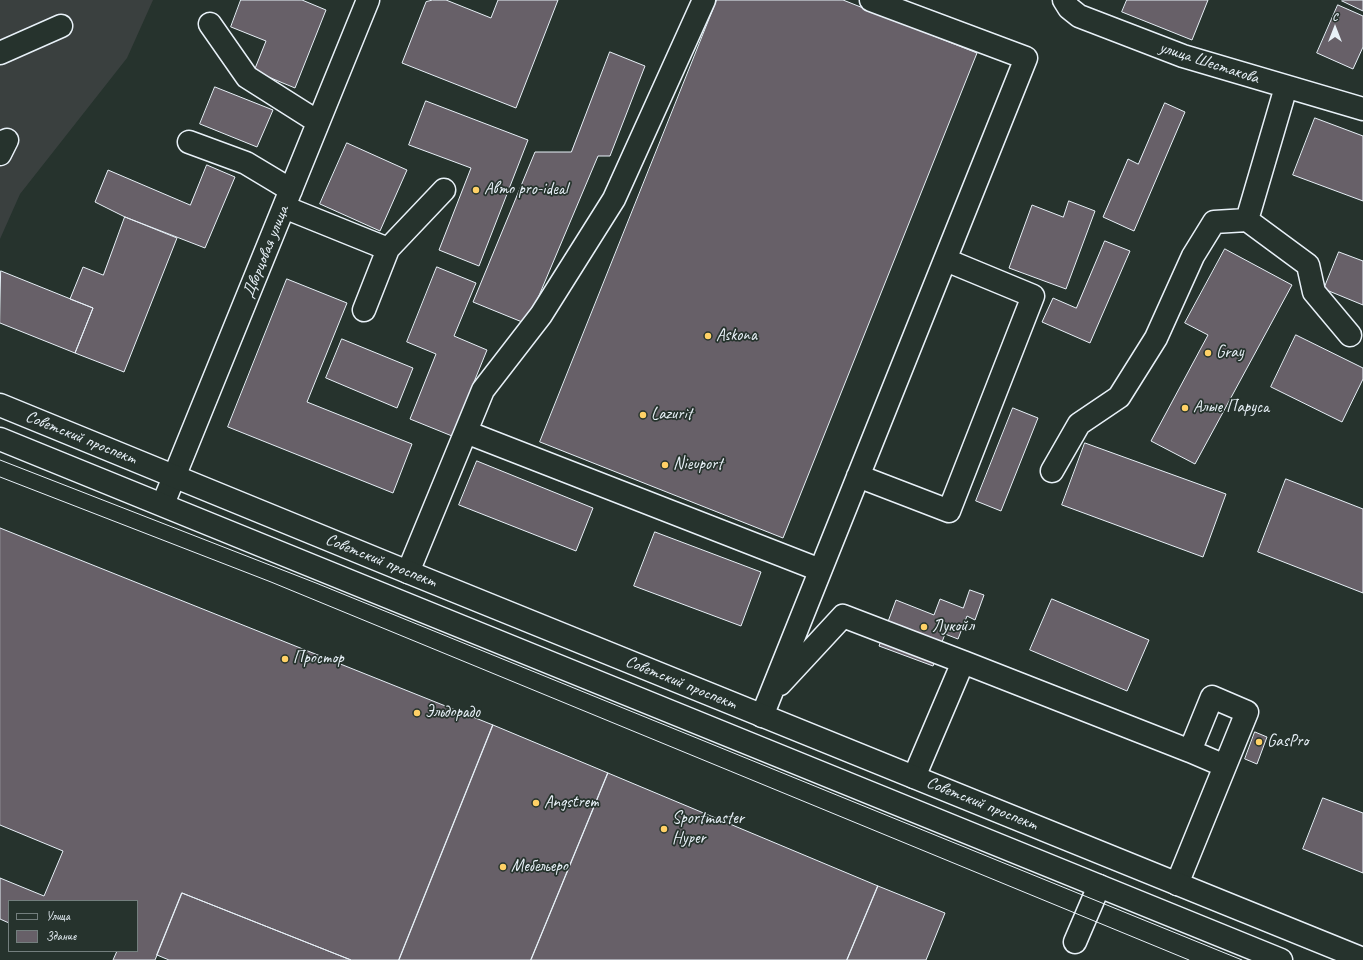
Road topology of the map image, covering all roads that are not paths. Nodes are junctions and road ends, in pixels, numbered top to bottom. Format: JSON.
{"nodes":[{"id":1,"x":704,"y":0,"type":"edge"},
{"id":2,"x":871,"y":0,"type":"edge"},
{"id":3,"x":1064,"y":0,"type":"edge"},
{"id":4,"x":364,"y":3,"type":"edge"},
{"id":5,"x":210,"y":24,"type":"dead end"},
{"id":6,"x":61,"y":26,"type":"dead end"},
{"id":7,"x":0,"y":53,"type":"edge"},
{"id":8,"x":1286,"y":87,"type":"junction"},
{"id":9,"x":1363,"y":109,"type":"edge"},
{"id":10,"x":318,"y":122,"type":"junction"},
{"id":11,"x":190,"y":142,"type":"dead end"},
{"id":12,"x":0,"y":143,"type":"edge"},
{"id":13,"x":0,"y":154,"type":"edge"},
{"id":14,"x":444,"y":190,"type":"dead end"},
{"id":15,"x":288,"y":199,"type":"junction"},
{"id":16,"x":1247,"y":220,"type":"junction"},
{"id":17,"x":388,"y":249,"type":"junction"},
{"id":18,"x":946,"y":260,"type":"junction"},
{"id":19,"x":364,"y":310,"type":"dead end"},
{"id":20,"x":1350,"y":335,"type":"dead end"},
{"id":21,"x":0,"y":405,"type":"edge"},
{"id":22,"x":466,"y":432,"type":"junction"},
{"id":23,"x":0,"y":439,"type":"edge"},
{"id":24,"x":1052,"y":470,"type":"dead end"},
{"id":25,"x":175,"y":476,"type":"junction"},
{"id":26,"x":858,"y":476,"type":"junction"},
{"id":27,"x":163,"y":504,"type":"junction"},
{"id":28,"x":820,"y":570,"type":"junction"},
{"id":29,"x":408,"y":572,"type":"junction"},
{"id":30,"x":963,"y":662,"type":"junction"},
{"id":31,"x":771,"y":694,"type":"junction"},
{"id":32,"x":762,"y":716,"type":"junction"},
{"id":33,"x":1190,"y":752,"type":"junction"},
{"id":34,"x":1225,"y":766,"type":"junction"},
{"id":35,"x":914,"y":777,"type":"junction"},
{"id":36,"x":1177,"y":884,"type":"junction"},
{"id":37,"x":1099,"y":886,"type":"junction"},
{"id":38,"x":1075,"y":942,"type":"dead end"},
{"id":39,"x":1363,"y":959,"type":"edge"},
{"id":40,"x":1282,"y":960,"type":"edge"}],
"edges":[{"from":1,"to":22,"type":"main road"},
{"from":2,"to":18,"type":"main road"},
{"from":3,"to":8,"type":"main road","name":"улица Шестакова"},
{"from":4,"to":10,"type":"main road","name":"Дворцовая улица"},
{"from":5,"to":10,"type":"main road"},
{"from":6,"to":7,"type":"main road"},
{"from":8,"to":9,"type":"main road","name":"улица Шестакова"},
{"from":8,"to":16,"type":"main road"},
{"from":10,"to":15,"type":"main road","name":"Дворцовая улица"},
{"from":11,"to":15,"type":"main road"},
{"from":12,"to":13,"type":"main road"},
{"from":14,"to":17,"type":"main road"},
{"from":15,"to":17,"type":"main road"},
{"from":15,"to":25,"type":"main road","name":"Дворцовая улица"},
{"from":16,"to":20,"type":"main road"},
{"from":16,"to":24,"type":"main road"},
{"from":17,"to":19,"type":"main road"},
{"from":18,"to":26,"type":"main road"},
{"from":18,"to":26,"type":"main road"},
{"from":21,"to":25,"type":"main road","name":"Советский проспект"},
{"from":22,"to":28,"type":"main road"},
{"from":22,"to":29,"type":"main road"},
{"from":23,"to":27,"type":"main road","name":"Советский проспект"},
{"from":25,"to":27,"type":"main road","name":"Дворцовая улица"},
{"from":25,"to":29,"type":"main road","name":"Советский проспект"},
{"from":26,"to":28,"type":"main road"},
{"from":27,"to":37,"type":"main road","name":"Советский проспект"},
{"from":28,"to":31,"type":"main road"},
{"from":29,"to":32,"type":"main road","name":"Советский проспект"},
{"from":30,"to":31,"type":"main road"},
{"from":30,"to":33,"type":"main road"},
{"from":30,"to":35,"type":"main road"},
{"from":31,"to":32,"type":"main road"},
{"from":32,"to":35,"type":"main road","name":"Советский проспект"},
{"from":33,"to":34,"type":"main road"},
{"from":33,"to":34,"type":"main road"},
{"from":34,"to":36,"type":"main road"},
{"from":35,"to":36,"type":"main road","name":"Советский проспект"},
{"from":36,"to":39,"type":"main road","name":"Советский проспект"},
{"from":37,"to":38,"type":"main road"},
{"from":37,"to":40,"type":"main road","name":"Советский проспект"}]}
